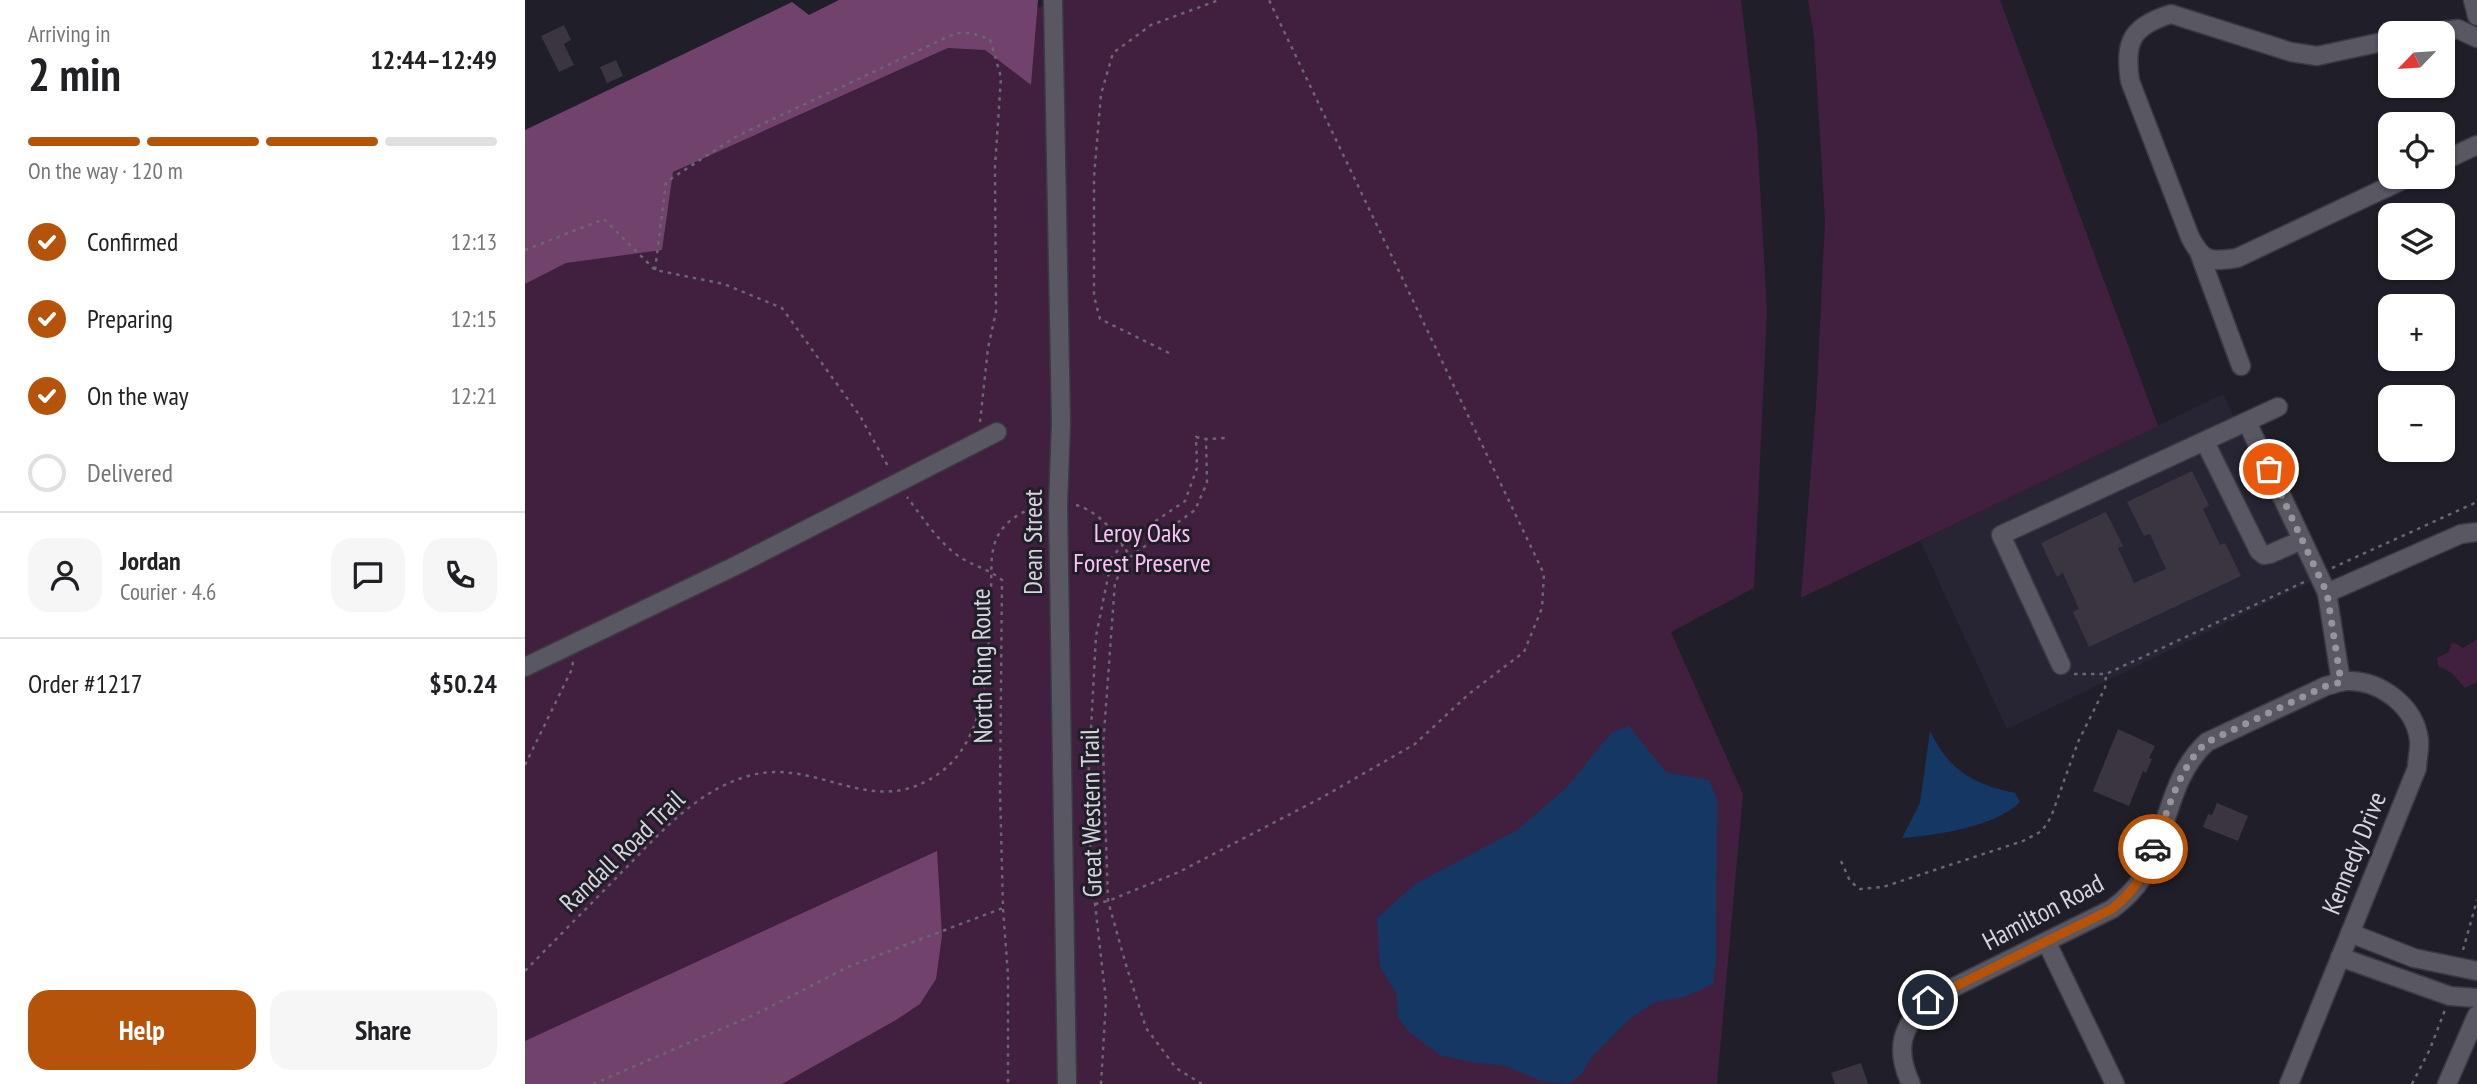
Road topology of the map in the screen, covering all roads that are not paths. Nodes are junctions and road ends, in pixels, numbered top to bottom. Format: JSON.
{"nodes":[{"id":1,"x":1053,"y":0,"type":"edge"},
{"id":2,"x":2473,"y":0,"type":"edge"},
{"id":3,"x":2477,"y":16,"type":"edge"},
{"id":4,"x":2455,"y":29,"type":"edge"},
{"id":5,"x":2477,"y":38,"type":"edge"},
{"id":6,"x":2378,"y":43,"type":"edge"},
{"id":7,"x":2477,"y":145,"type":"edge"},
{"id":8,"x":2455,"y":155,"type":"edge"},
{"id":9,"x":2384,"y":189,"type":"edge"},
{"id":10,"x":2200,"y":255,"type":"junction"},
{"id":11,"x":2241,"y":366,"type":"dead end"},
{"id":12,"x":2278,"y":407,"type":"dead end"},
{"id":13,"x":2247,"y":422,"type":"junction"},
{"id":14,"x":997,"y":432,"type":"dead end"},
{"id":15,"x":2205,"y":442,"type":"junction"},
{"id":16,"x":2477,"y":532,"type":"edge"},
{"id":17,"x":2302,"y":540,"type":"junction"},
{"id":18,"x":2327,"y":593,"type":"junction"},
{"id":19,"x":2061,"y":665,"type":"road end"},
{"id":20,"x":525,"y":667,"type":"edge"},
{"id":21,"x":2341,"y":682,"type":"junction"},
{"id":22,"x":2350,"y":933,"type":"junction"},
{"id":23,"x":2047,"y":943,"type":"junction"},
{"id":24,"x":2340,"y":957,"type":"junction"},
{"id":25,"x":2477,"y":971,"type":"edge"},
{"id":26,"x":2477,"y":998,"type":"edge"},
{"id":27,"x":2477,"y":1015,"type":"edge"},
{"id":28,"x":1067,"y":1084,"type":"edge"},
{"id":29,"x":1911,"y":1084,"type":"edge"},
{"id":30,"x":2115,"y":1084,"type":"edge"},
{"id":31,"x":2289,"y":1084,"type":"edge"},
{"id":32,"x":2447,"y":1084,"type":"edge"}],
"edges":[{"from":1,"to":28,"type":"street","name":"Dean Street"},
{"from":2,"to":3,"type":"street"},
{"from":4,"to":5,"type":"street"},
{"from":6,"to":10,"type":"street"},
{"from":7,"to":8,"type":"street"},
{"from":9,"to":10,"type":"street"},
{"from":10,"to":11,"type":"street"},
{"from":12,"to":13,"type":"street"},
{"from":13,"to":15,"type":"street"},
{"from":13,"to":17,"type":"street"},
{"from":14,"to":20,"type":"street"},
{"from":15,"to":17,"type":"street"},
{"from":15,"to":19,"type":"street"},
{"from":16,"to":18,"type":"street"},
{"from":17,"to":18,"type":"street"},
{"from":18,"to":21,"type":"street"},
{"from":21,"to":22,"type":"street","name":"Kennedy Drive"},
{"from":21,"to":23,"type":"street","name":"Hamilton Road"},
{"from":22,"to":24,"type":"street","name":"Kennedy Drive"},
{"from":22,"to":25,"type":"street"},
{"from":23,"to":29,"type":"street","name":"Hamilton Road"},
{"from":23,"to":30,"type":"street"},
{"from":24,"to":26,"type":"street"},
{"from":24,"to":31,"type":"street","name":"Kennedy Drive"},
{"from":27,"to":32,"type":"street"}]}
